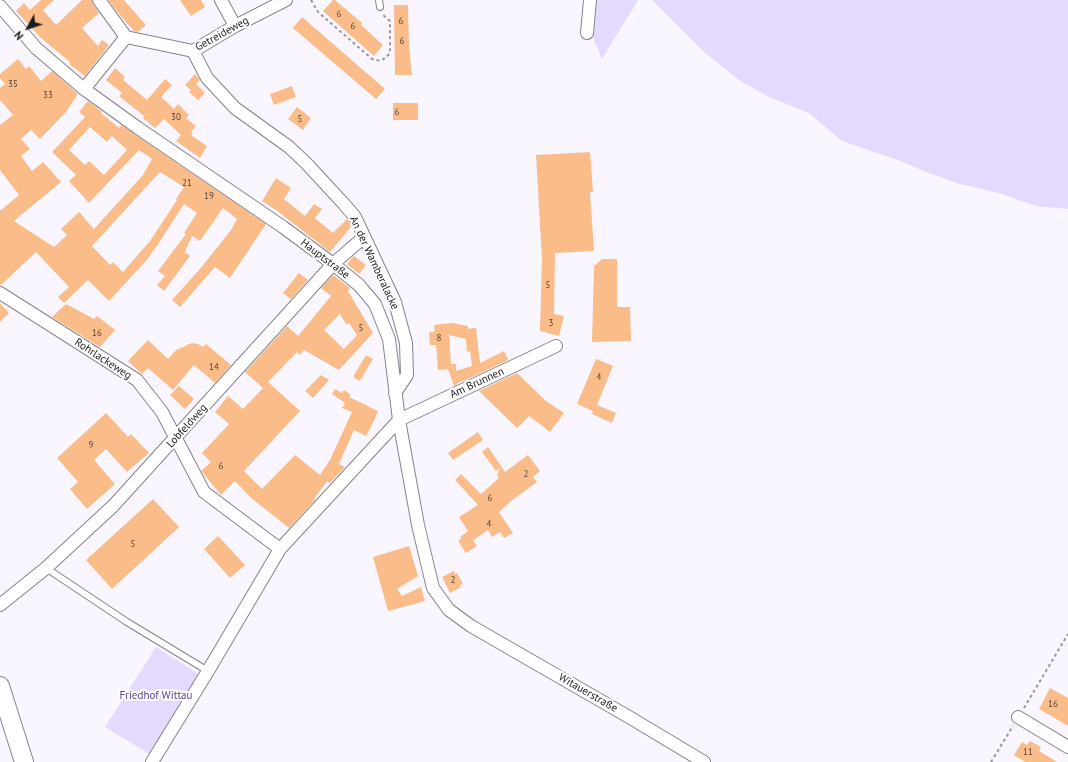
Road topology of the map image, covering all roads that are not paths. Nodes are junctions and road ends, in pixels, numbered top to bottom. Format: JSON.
{"nodes":[{"id":1,"x":99,"y":0,"type":"edge"},
{"id":2,"x":221,"y":0,"type":"edge"},
{"id":3,"x":286,"y":0,"type":"edge"},
{"id":4,"x":590,"y":0,"type":"edge"},
{"id":5,"x":0,"y":6,"type":"edge"},
{"id":6,"x":235,"y":26,"type":"junction"},
{"id":7,"x":587,"y":33,"type":"dead end"},
{"id":8,"x":126,"y":37,"type":"junction"},
{"id":9,"x":193,"y":51,"type":"junction"},
{"id":10,"x":84,"y":89,"type":"junction"},
{"id":11,"x":364,"y":237,"type":"junction"},
{"id":12,"x":333,"y":264,"type":"junction"},
{"id":13,"x":0,"y":293,"type":"edge"},
{"id":14,"x":556,"y":346,"type":"dead end"},
{"id":15,"x":395,"y":393,"type":"junction"},
{"id":16,"x":399,"y":420,"type":"junction"},
{"id":17,"x":176,"y":439,"type":"junction"},
{"id":18,"x":280,"y":549,"type":"junction"},
{"id":19,"x":46,"y":568,"type":"junction"},
{"id":20,"x":0,"y":605,"type":"edge"},
{"id":21,"x":471,"y":626,"type":"joint"},
{"id":22,"x":208,"y":671,"type":"junction"},
{"id":23,"x":0,"y":686,"type":"edge"},
{"id":24,"x":1018,"y":717,"type":"road end"},
{"id":25,"x":1068,"y":747,"type":"edge"},
{"id":26,"x":24,"y":762,"type":"edge"},
{"id":27,"x":152,"y":762,"type":"edge"},
{"id":28,"x":704,"y":762,"type":"edge"}],
"edges":[{"from":1,"to":8,"type":"street"},
{"from":2,"to":6,"type":"street"},
{"from":3,"to":6,"type":"street","name":"Getreideweg"},
{"from":4,"to":7,"type":"street"},
{"from":5,"to":10,"type":"street","name":"Hauptstraße"},
{"from":6,"to":9,"type":"street","name":"Getreideweg"},
{"from":8,"to":9,"type":"street","name":"Getreideweg"},
{"from":8,"to":10,"type":"street"},
{"from":9,"to":11,"type":"street","name":"An der Wamberalacke"},
{"from":10,"to":12,"type":"street","name":"Hauptstraße"},
{"from":11,"to":12,"type":"street","name":"Lobfeldweg"},
{"from":11,"to":15,"type":"street","name":"An der Wamberalacke"},
{"from":12,"to":15,"type":"street","name":"Hauptstraße"},
{"from":12,"to":17,"type":"street","name":"Lobfeldweg"},
{"from":13,"to":17,"type":"street","name":"Rohrlackeweg"},
{"from":14,"to":16,"type":"street","name":"Am Brunnen"},
{"from":15,"to":16,"type":"street","name":"Hauptstraße"},
{"from":16,"to":18,"type":"street"},
{"from":16,"to":21,"type":"street","name":"Hauptstraße"},
{"from":17,"to":18,"type":"street","name":"Rohrlackeweg"},
{"from":17,"to":19,"type":"street","name":"Lobfeldweg"},
{"from":18,"to":22,"type":"street"},
{"from":19,"to":20,"type":"street","name":"Lobfeldweg"},
{"from":19,"to":22,"type":"lane"},
{"from":21,"to":28,"type":"street","name":"Witauerstraße"},
{"from":22,"to":27,"type":"street"},
{"from":23,"to":26,"type":"main road"},
{"from":24,"to":25,"type":"street"}]}
